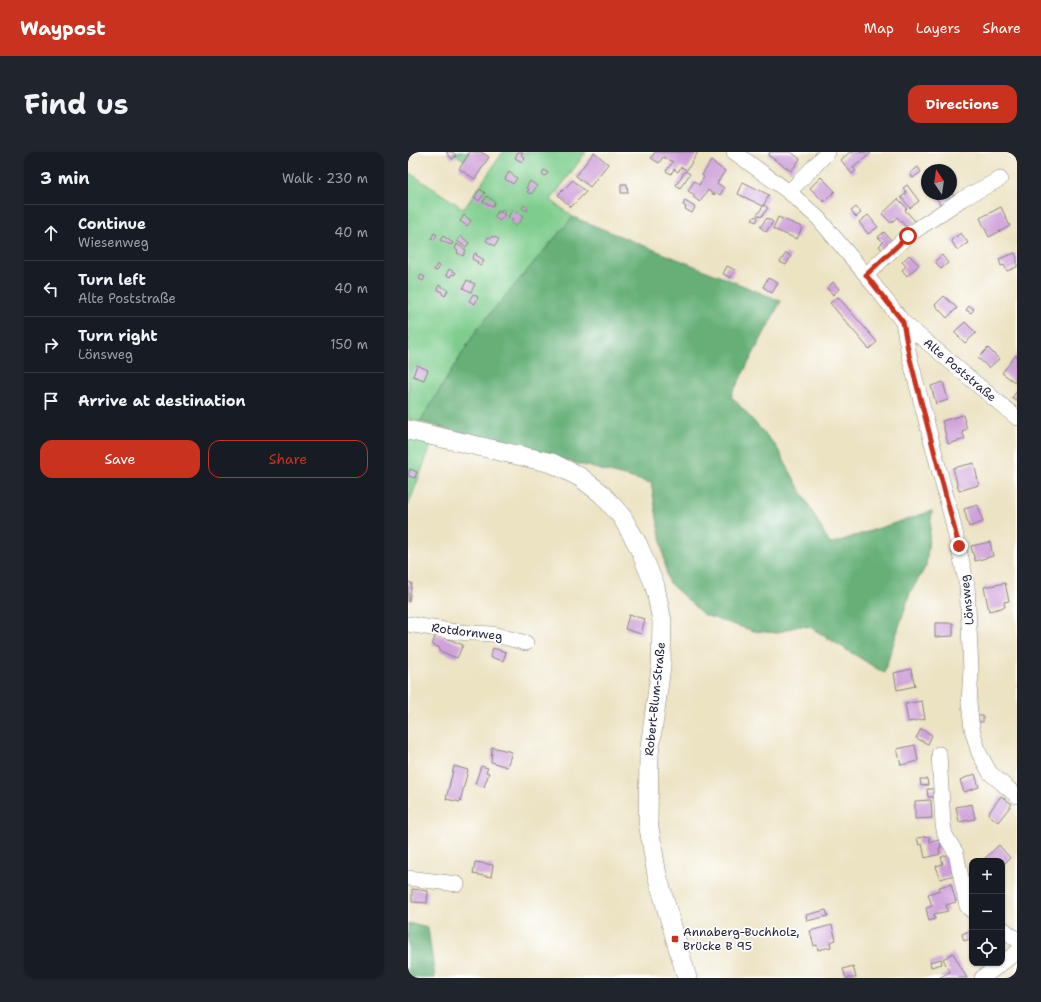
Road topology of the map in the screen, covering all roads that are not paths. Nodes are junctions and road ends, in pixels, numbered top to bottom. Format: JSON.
{"nodes":[{"id":1,"x":734,"y":152,"type":"edge"},
{"id":2,"x":828,"y":152,"type":"edge"},
{"id":3,"x":1000,"y":179,"type":"dead end"},
{"id":4,"x":789,"y":192,"type":"junction"},
{"id":5,"x":866,"y":275,"type":"junction"},
{"id":6,"x":903,"y":322,"type":"junction"},
{"id":7,"x":1017,"y":418,"type":"edge"},
{"id":8,"x":408,"y":430,"type":"edge"},
{"id":9,"x":408,"y":624,"type":"edge"},
{"id":10,"x":526,"y":643,"type":"dead end"},
{"id":11,"x":939,"y":754,"type":"dead end"},
{"id":12,"x":1017,"y":796,"type":"edge"},
{"id":13,"x":408,"y":878,"type":"edge"},
{"id":14,"x":457,"y":884,"type":"dead end"},
{"id":15,"x":969,"y":908,"type":"edge"},
{"id":16,"x":1004,"y":930,"type":"edge"},
{"id":17,"x":1017,"y":940,"type":"edge"},
{"id":18,"x":1017,"y":952,"type":"edge"},
{"id":19,"x":687,"y":978,"type":"edge"},
{"id":20,"x":982,"y":978,"type":"edge"}],
"edges":[{"from":1,"to":4,"type":"street","name":"Alte Poststraße"},
{"from":2,"to":4,"type":"street"},
{"from":3,"to":5,"type":"street"},
{"from":4,"to":5,"type":"street","name":"Alte Poststraße"},
{"from":5,"to":6,"type":"street","name":"Alte Poststraße"},
{"from":6,"to":7,"type":"street","name":"Alte Poststraße"},
{"from":6,"to":12,"type":"street","name":"Lönsweg"},
{"from":8,"to":19,"type":"main road","name":"Robert-Blum-Straße"},
{"from":9,"to":10,"type":"street","name":"Rotdornweg"},
{"from":11,"to":15,"type":"street"},
{"from":13,"to":14,"type":"street"},
{"from":16,"to":17,"type":"street"},
{"from":18,"to":20,"type":"street"}]}
